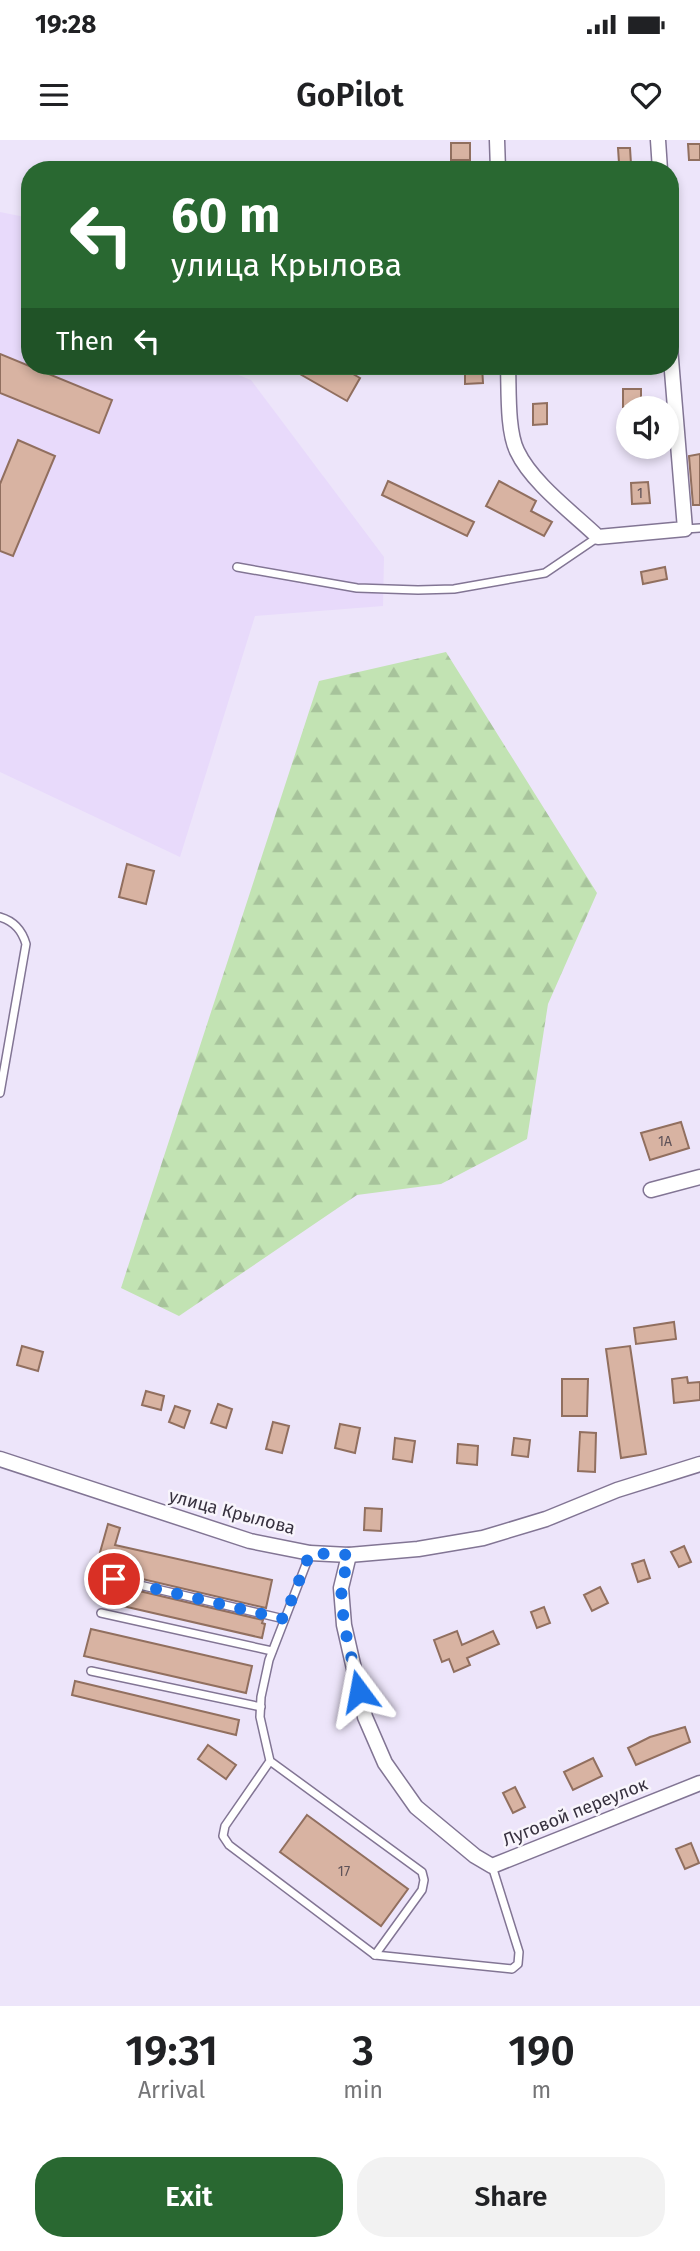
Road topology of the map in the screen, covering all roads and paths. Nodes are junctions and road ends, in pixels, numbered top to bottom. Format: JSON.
{"nodes":[{"id":1,"x":497,"y":140,"type":"edge"},
{"id":2,"x":658,"y":140,"type":"edge"},
{"id":3,"x":498,"y":161,"type":"edge"},
{"id":4,"x":659,"y":161,"type":"edge"},
{"id":5,"x":508,"y":375,"type":"edge"},
{"id":6,"x":673,"y":375,"type":"edge"},
{"id":7,"x":692,"y":529,"type":"edge"},
{"id":8,"x":598,"y":537,"type":"junction"},
{"id":9,"x":237,"y":567,"type":"dead end"},
{"id":10,"x":0,"y":917,"type":"edge"},
{"id":11,"x":0,"y":1093,"type":"edge"},
{"id":12,"x":700,"y":1177,"type":"edge"},
{"id":13,"x":651,"y":1190,"type":"dead end"},
{"id":14,"x":0,"y":1459,"type":"edge"},
{"id":15,"x":700,"y":1464,"type":"edge"},
{"id":16,"x":310,"y":1553,"type":"junction"},
{"id":17,"x":349,"y":1555,"type":"junction"},
{"id":18,"x":114,"y":1579,"type":"dead end"},
{"id":19,"x":101,"y":1613,"type":"dead end"},
{"id":20,"x":284,"y":1619,"type":"junction"},
{"id":21,"x":272,"y":1651,"type":"junction"},
{"id":22,"x":91,"y":1671,"type":"dead end"},
{"id":23,"x":261,"y":1707,"type":"junction"},
{"id":24,"x":271,"y":1761,"type":"junction"},
{"id":25,"x":700,"y":1783,"type":"edge"},
{"id":26,"x":492,"y":1866,"type":"junction"},
{"id":27,"x":375,"y":1955,"type":"junction"}],
"edges":[{"from":1,"to":3,"type":"street"},
{"from":2,"to":4,"type":"street"},
{"from":5,"to":8,"type":"street"},
{"from":6,"to":7,"type":"street"},
{"from":7,"to":8,"type":"street"},
{"from":8,"to":9,"type":"lane"},
{"from":10,"to":11,"type":"lane"},
{"from":12,"to":13,"type":"street"},
{"from":14,"to":16,"type":"street","name":"улица Крылова"},
{"from":15,"to":17,"type":"street","name":"улица Крылова"},
{"from":16,"to":17,"type":"street","name":"улица Крылова"},
{"from":16,"to":20,"type":"lane"},
{"from":17,"to":26,"type":"street","name":"Луговой переулок"},
{"from":18,"to":20,"type":"lane"},
{"from":19,"to":21,"type":"lane"},
{"from":20,"to":21,"type":"lane"},
{"from":21,"to":23,"type":"lane"},
{"from":22,"to":23,"type":"lane"},
{"from":23,"to":24,"type":"lane"},
{"from":24,"to":27,"type":"lane"},
{"from":24,"to":27,"type":"lane"},
{"from":25,"to":26,"type":"street","name":"Луговой переулок"},
{"from":26,"to":27,"type":"lane"}]}
